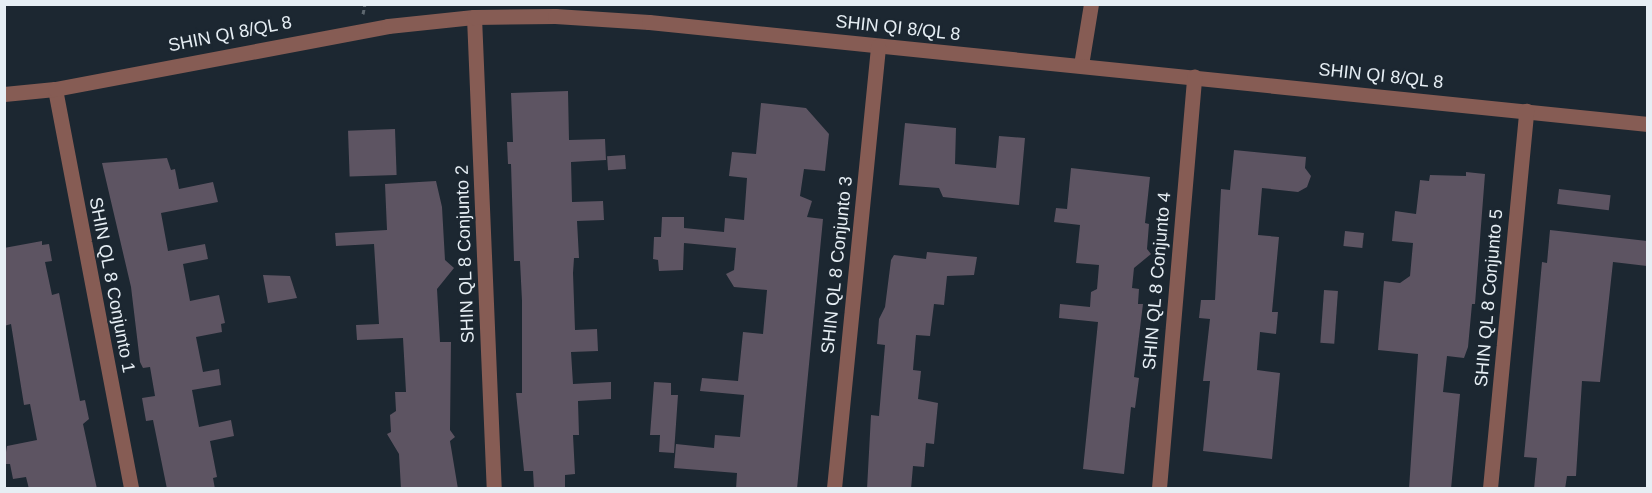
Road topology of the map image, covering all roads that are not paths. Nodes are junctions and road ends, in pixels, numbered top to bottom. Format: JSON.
{"nodes":[{"id":1,"x":1091,"y":4,"type":"edge"},
{"id":2,"x":474,"y":17,"type":"junction"},
{"id":3,"x":878,"y":46,"type":"junction"},
{"id":4,"x":1081,"y":65,"type":"junction"},
{"id":5,"x":1194,"y":76,"type":"junction"},
{"id":6,"x":55,"y":89,"type":"junction"},
{"id":7,"x":4,"y":94,"type":"edge"},
{"id":8,"x":1526,"y":111,"type":"junction"},
{"id":9,"x":1647,"y":124,"type":"edge"},
{"id":10,"x":131,"y":489,"type":"edge"},
{"id":11,"x":494,"y":489,"type":"edge"},
{"id":12,"x":834,"y":489,"type":"edge"},
{"id":13,"x":1159,"y":489,"type":"edge"},
{"id":14,"x":1490,"y":489,"type":"edge"}],
"edges":[{"from":1,"to":4,"type":"street"},
{"from":2,"to":3,"type":"street","name":"SHIN QI 8/QL 8"},
{"from":2,"to":6,"type":"street","name":"SHIN QI 8/QL 8"},
{"from":2,"to":11,"type":"street","name":"SHIN QL 8 Conjunto 2"},
{"from":3,"to":4,"type":"street","name":"SHIN QI 8/QL 8"},
{"from":3,"to":12,"type":"street","name":"SHIN QL 8 Conjunto 3"},
{"from":4,"to":5,"type":"street","name":"SHIN QI 8/QL 8"},
{"from":5,"to":8,"type":"street","name":"SHIN QI 8/QL 8"},
{"from":5,"to":13,"type":"street","name":"SHIN QL 8 Conjunto 4"},
{"from":6,"to":7,"type":"street","name":"SHIN QI 8/QL 8"},
{"from":6,"to":10,"type":"street","name":"SHIN QL 8 Conjunto 1"},
{"from":8,"to":9,"type":"street","name":"SHIN QI 8/QL 8"},
{"from":8,"to":14,"type":"street","name":"SHIN QL 8 Conjunto 5"}]}
